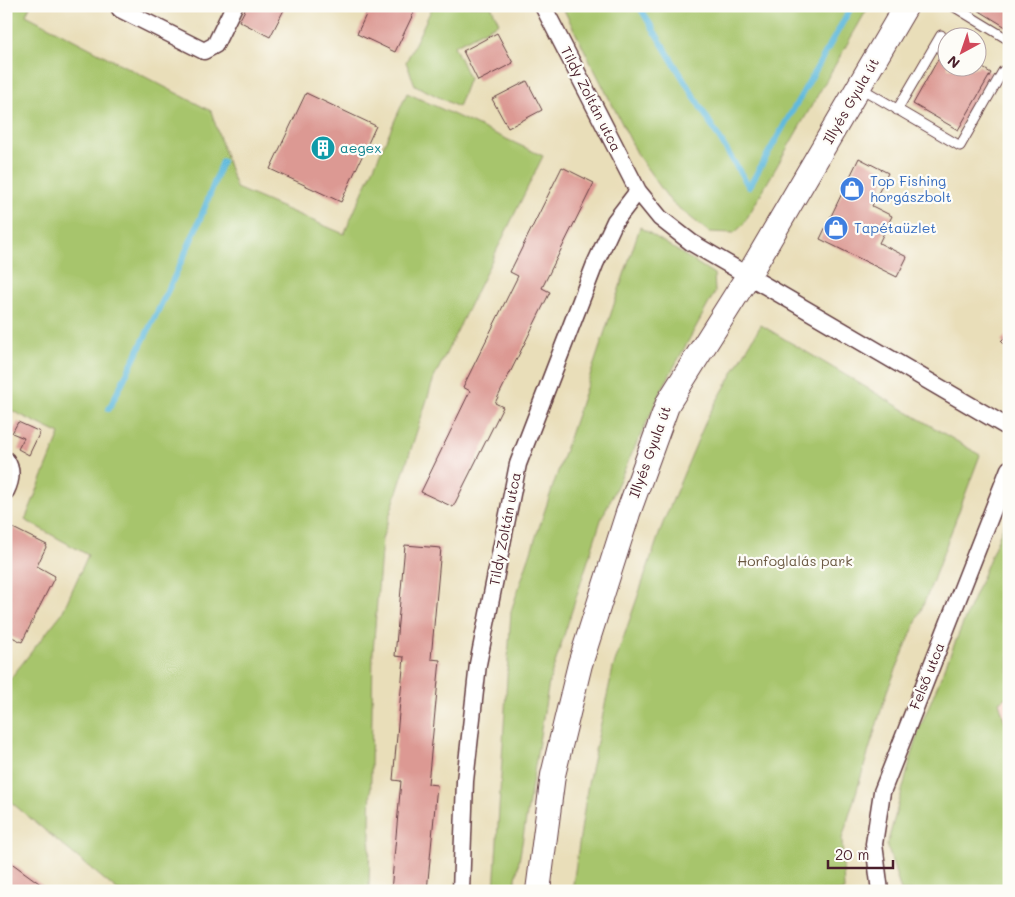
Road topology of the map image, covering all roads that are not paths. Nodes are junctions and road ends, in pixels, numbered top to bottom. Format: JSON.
{"nodes":[{"id":1,"x":121,"y":6,"type":"edge"},
{"id":2,"x":234,"y":6,"type":"edge"},
{"id":3,"x":543,"y":6,"type":"edge"},
{"id":4,"x":906,"y":6,"type":"edge"},
{"id":5,"x":953,"y":6,"type":"edge"},
{"id":6,"x":938,"y":40,"type":"edge"},
{"id":7,"x":1009,"y":40,"type":"edge"},
{"id":8,"x":1003,"y":71,"type":"dead end"},
{"id":9,"x":859,"y":87,"type":"junction"},
{"id":10,"x":897,"y":110,"type":"junction"},
{"id":11,"x":638,"y":191,"type":"junction"},
{"id":12,"x":748,"y":276,"type":"junction"},
{"id":13,"x":1009,"y":428,"type":"edge"},
{"id":14,"x":6,"y":460,"type":"edge"},
{"id":15,"x":1009,"y":469,"type":"edge"},
{"id":16,"x":6,"y":491,"type":"edge"},
{"id":17,"x":460,"y":891,"type":"edge"},
{"id":18,"x":538,"y":891,"type":"edge"},
{"id":19,"x":880,"y":891,"type":"edge"}],
"edges":[{"from":1,"to":2,"type":"street"},
{"from":3,"to":11,"type":"street","name":"Tildy Zoltán utca"},
{"from":4,"to":9,"type":"street","name":"Illyés Gyula út"},
{"from":5,"to":7,"type":"lane"},
{"from":6,"to":10,"type":"lane"},
{"from":8,"to":10,"type":"lane"},
{"from":9,"to":10,"type":"lane"},
{"from":9,"to":12,"type":"street","name":"Illyés Gyula út"},
{"from":11,"to":12,"type":"street","name":"Tildy Zoltán utca"},
{"from":11,"to":17,"type":"street","name":"Tildy Zoltán utca"},
{"from":12,"to":13,"type":"street","name":"Tildy Zoltán utca"},
{"from":12,"to":18,"type":"street","name":"Illyés Gyula út"},
{"from":14,"to":16,"type":"street"},
{"from":15,"to":19,"type":"street","name":"Felső utca"}]}
